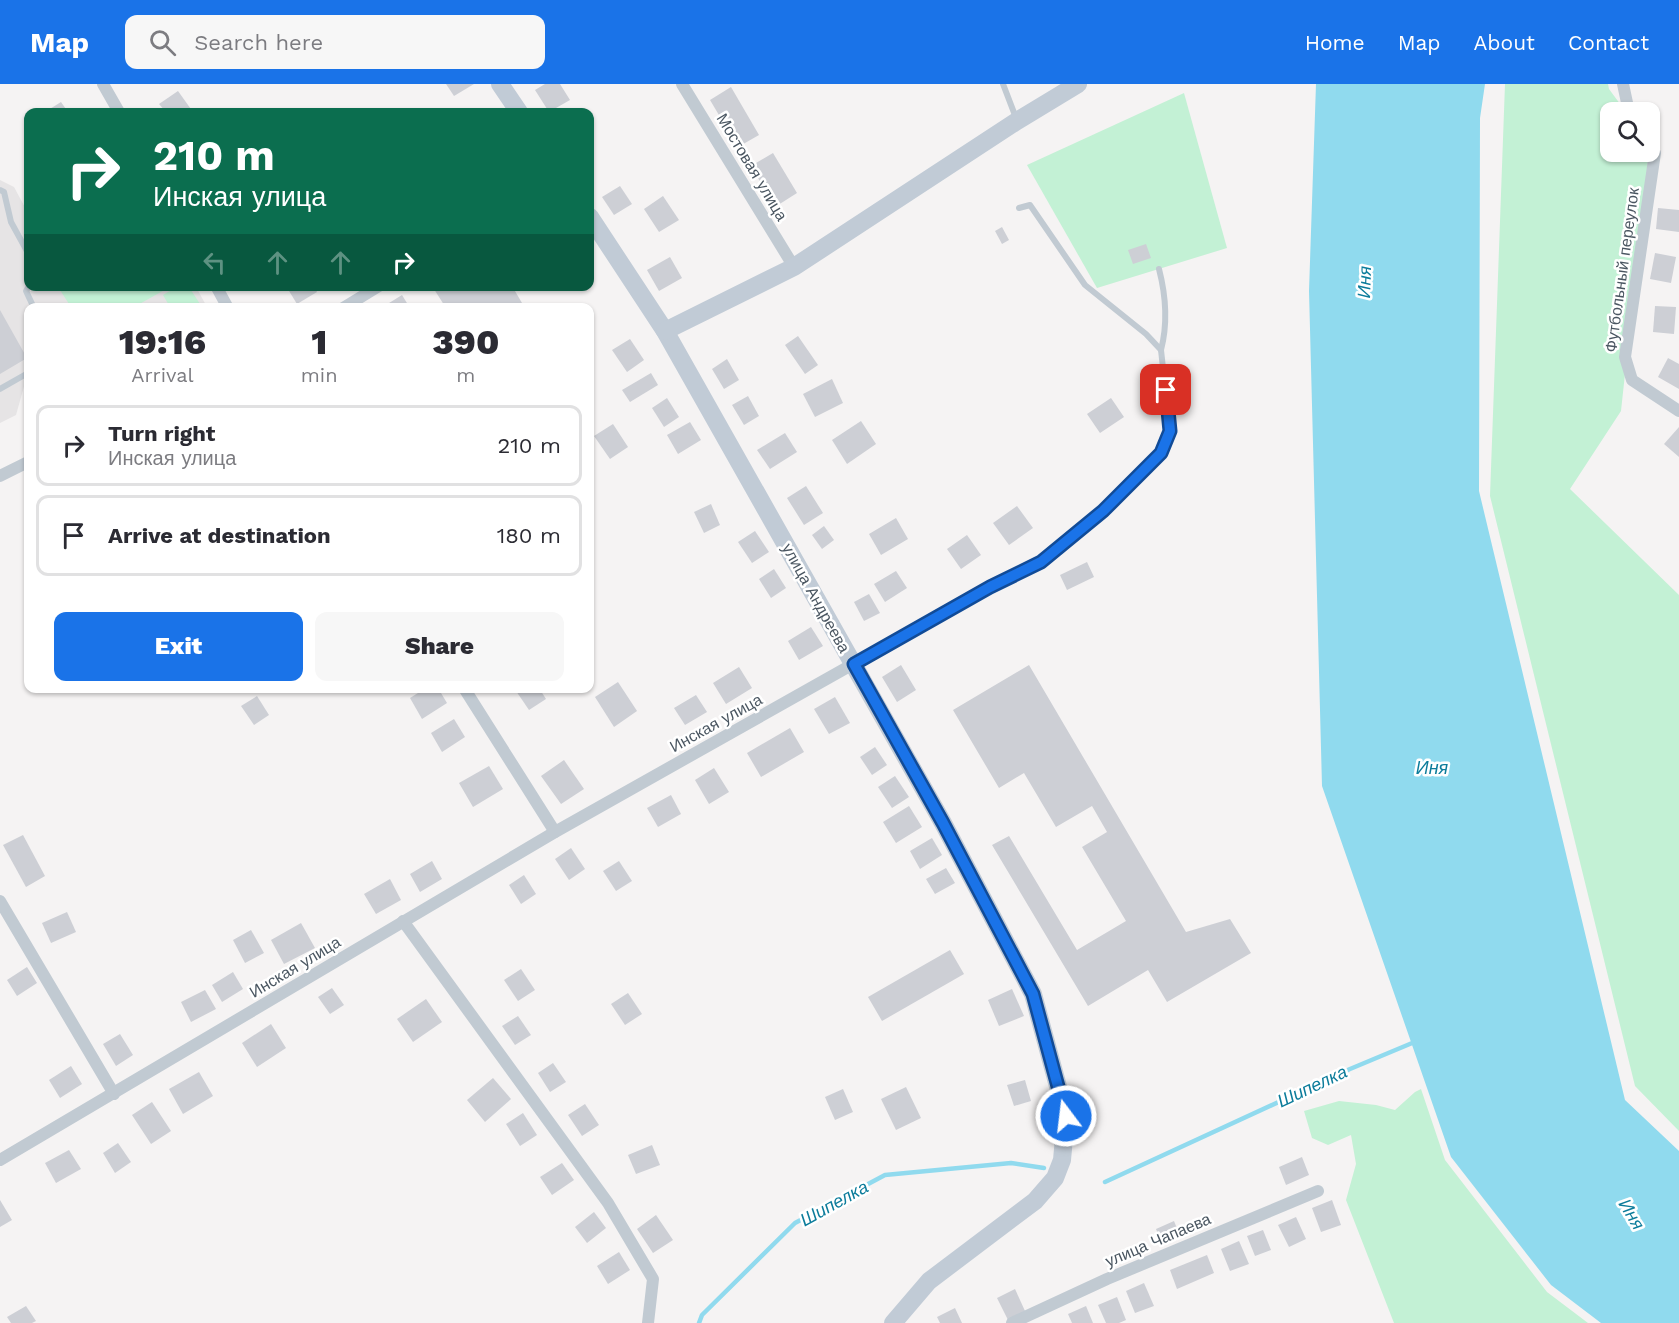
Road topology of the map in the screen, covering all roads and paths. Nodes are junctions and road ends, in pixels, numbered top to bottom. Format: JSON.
{"nodes":[{"id":1,"x":103,"y":84,"type":"edge"},
{"id":2,"x":500,"y":84,"type":"edge"},
{"id":3,"x":682,"y":84,"type":"edge"},
{"id":4,"x":1003,"y":84,"type":"edge"},
{"id":5,"x":1078,"y":84,"type":"edge"},
{"id":6,"x":1623,"y":84,"type":"edge"},
{"id":7,"x":1627,"y":102,"type":"edge"},
{"id":8,"x":117,"y":108,"type":"edge"},
{"id":9,"x":516,"y":108,"type":"edge"},
{"id":10,"x":1017,"y":122,"type":"junction"},
{"id":11,"x":1654,"y":162,"type":"edge"},
{"id":12,"x":0,"y":190,"type":"edge"},
{"id":13,"x":1019,"y":208,"type":"dead end"},
{"id":14,"x":594,"y":224,"type":"edge"},
{"id":15,"x":24,"y":246,"type":"edge"},
{"id":16,"x":794,"y":267,"type":"junction"},
{"id":17,"x":1159,"y":269,"type":"dead end"},
{"id":18,"x":371,"y":291,"type":"edge"},
{"id":19,"x":351,"y":303,"type":"edge"},
{"id":20,"x":666,"y":331,"type":"junction"},
{"id":21,"x":1161,"y":350,"type":"junction"},
{"id":22,"x":24,"y":375,"type":"edge"},
{"id":23,"x":0,"y":389,"type":"edge"},
{"id":24,"x":1679,"y":411,"type":"edge"},
{"id":25,"x":24,"y":464,"type":"edge"},
{"id":26,"x":0,"y":476,"type":"edge"},
{"id":27,"x":1130,"y":482,"type":"joint"},
{"id":28,"x":854,"y":664,"type":"junction"},
{"id":29,"x":467,"y":693,"type":"edge"},
{"id":30,"x":555,"y":832,"type":"junction"},
{"id":31,"x":0,"y":901,"type":"edge"},
{"id":32,"x":403,"y":921,"type":"junction"},
{"id":33,"x":114,"y":1094,"type":"junction"},
{"id":34,"x":0,"y":1160,"type":"edge"},
{"id":35,"x":1318,"y":1191,"type":"dead end"},
{"id":36,"x":648,"y":1323,"type":"edge"},
{"id":37,"x":893,"y":1323,"type":"edge"},
{"id":38,"x":1012,"y":1323,"type":"edge"}],
"edges":[{"from":1,"to":8,"type":"street"},
{"from":2,"to":9,"type":"street"},
{"from":3,"to":16,"type":"street","name":"Мостовая улица"},
{"from":4,"to":10,"type":"lane"},
{"from":5,"to":10,"type":"street"},
{"from":6,"to":7,"type":"street"},
{"from":10,"to":16,"type":"street"},
{"from":11,"to":24,"type":"street","name":"Футбольный переулок"},
{"from":12,"to":15,"type":"lane"},
{"from":13,"to":21,"type":"lane"},
{"from":14,"to":20,"type":"street","name":"улица Андреева"},
{"from":16,"to":20,"type":"street"},
{"from":17,"to":21,"type":"lane","name":"Инская улица"},
{"from":18,"to":19,"type":"street"},
{"from":20,"to":28,"type":"street","name":"улица Андреева"},
{"from":21,"to":27,"type":"lane","name":"Инская улица"},
{"from":22,"to":23,"type":"lane"},
{"from":25,"to":26,"type":"street"},
{"from":27,"to":28,"type":"street","name":"Инская улица"},
{"from":28,"to":30,"type":"street","name":"Инская улица"},
{"from":28,"to":37,"type":"street","name":"улица Андреева"},
{"from":29,"to":30,"type":"street"},
{"from":30,"to":32,"type":"street","name":"Инская улица"},
{"from":31,"to":33,"type":"street"},
{"from":32,"to":33,"type":"street","name":"Инская улица"},
{"from":32,"to":36,"type":"street"},
{"from":33,"to":34,"type":"street","name":"Инская улица"},
{"from":35,"to":38,"type":"street","name":"улица Чапаева"}]}
